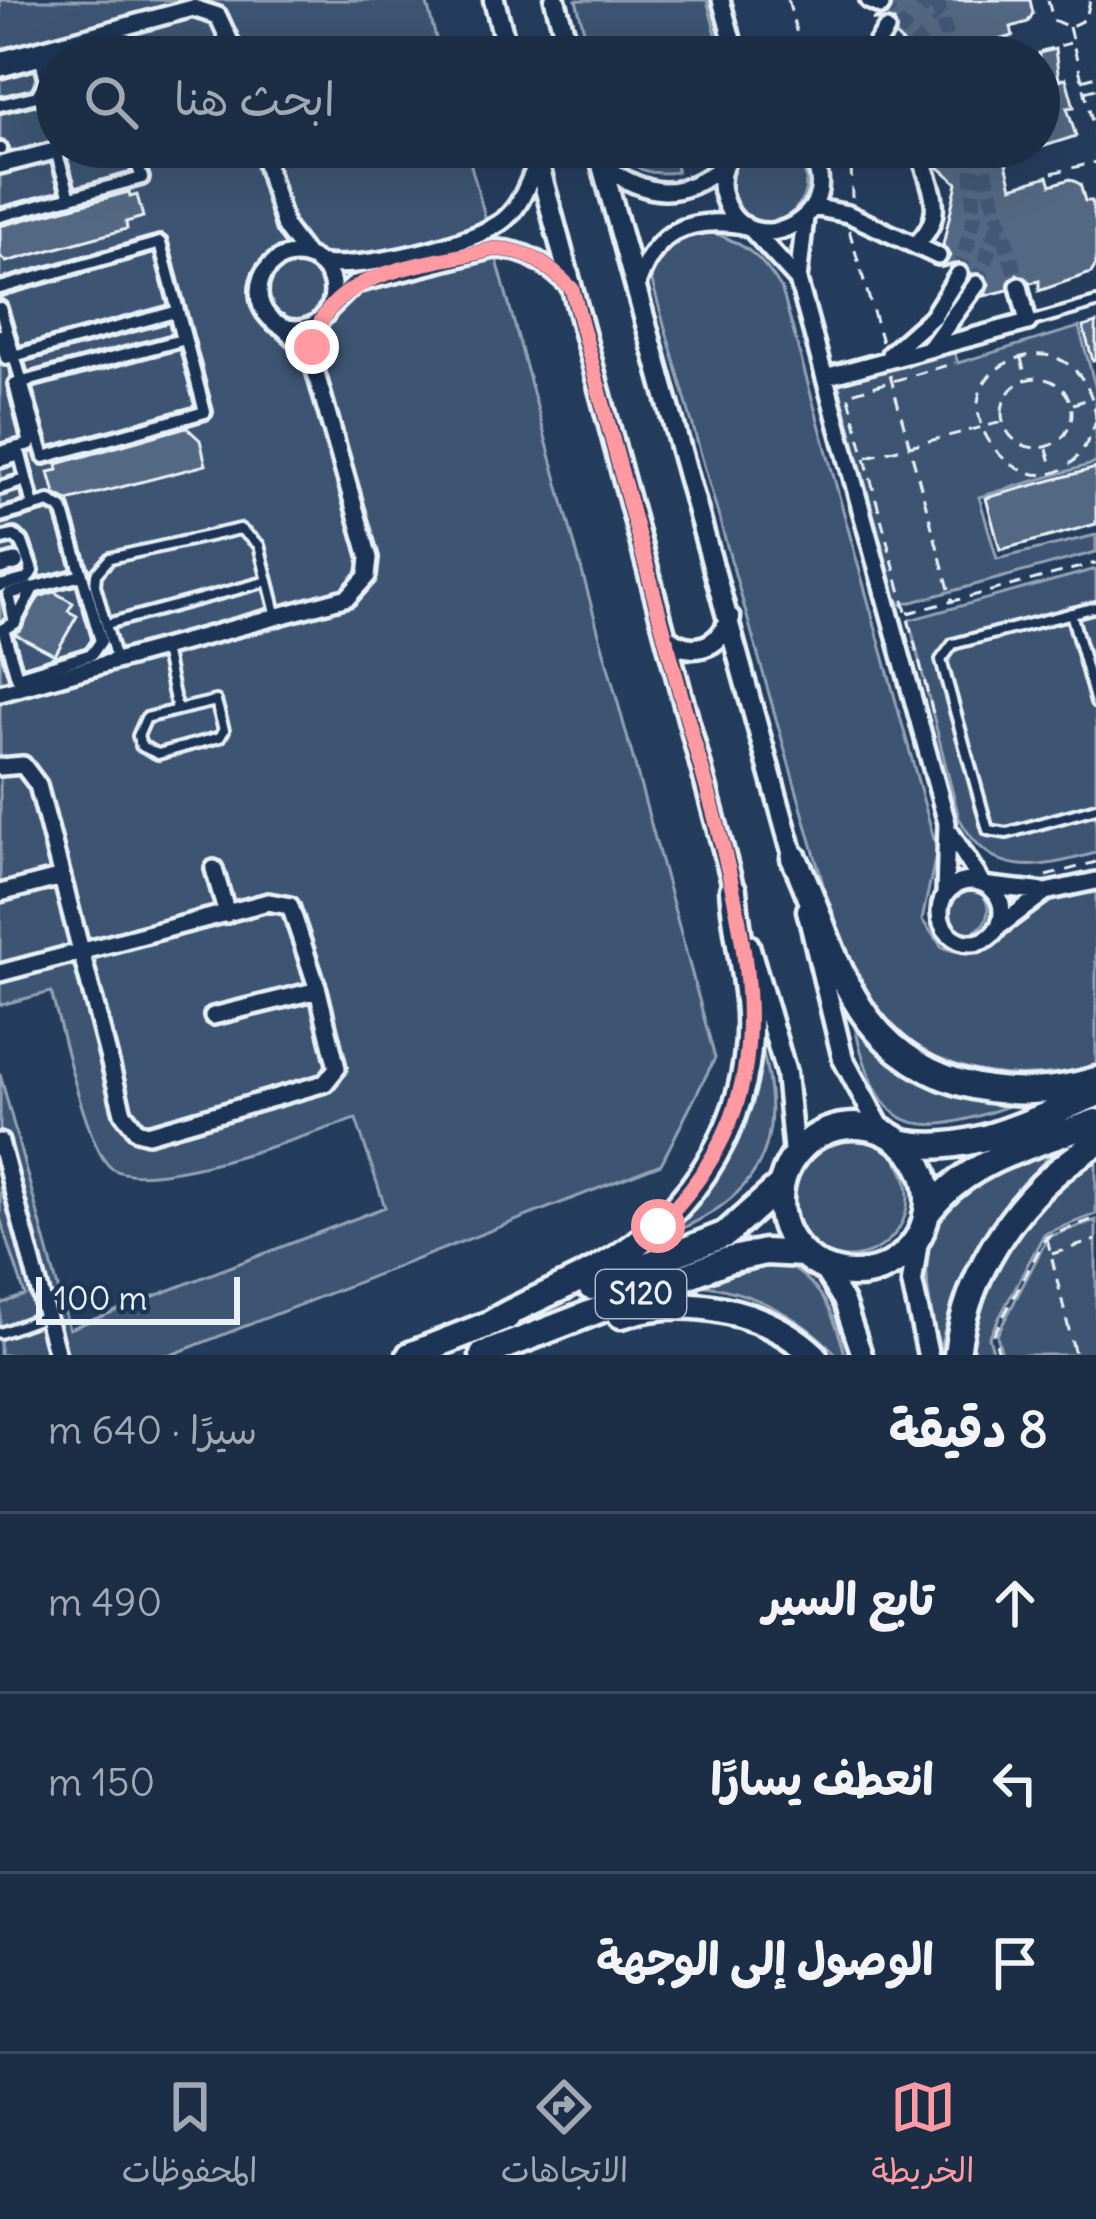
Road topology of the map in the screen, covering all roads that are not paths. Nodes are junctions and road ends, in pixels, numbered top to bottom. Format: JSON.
{"nodes":[{"id":1,"x":494,"y":0,"type":"edge"},
{"id":2,"x":555,"y":0,"type":"edge"},
{"id":3,"x":721,"y":0,"type":"edge"},
{"id":4,"x":119,"y":28,"type":"junction"},
{"id":5,"x":886,"y":30,"type":"dead end"},
{"id":6,"x":89,"y":36,"type":"edge"},
{"id":7,"x":121,"y":36,"type":"edge"},
{"id":8,"x":230,"y":36,"type":"edge"},
{"id":9,"x":503,"y":36,"type":"edge"},
{"id":10,"x":565,"y":36,"type":"edge"},
{"id":11,"x":731,"y":36,"type":"edge"},
{"id":12,"x":882,"y":36,"type":"edge"},
{"id":13,"x":36,"y":50,"type":"edge"},
{"id":14,"x":0,"y":60,"type":"edge"},
{"id":15,"x":36,"y":61,"type":"edge"},
{"id":16,"x":0,"y":71,"type":"edge"},
{"id":17,"x":36,"y":96,"type":"edge"},
{"id":18,"x":0,"y":105,"type":"edge"},
{"id":19,"x":36,"y":155,"type":"edge"},
{"id":20,"x":0,"y":165,"type":"edge"},
{"id":21,"x":66,"y":168,"type":"edge"},
{"id":22,"x":138,"y":168,"type":"edge"},
{"id":23,"x":267,"y":168,"type":"edge"},
{"id":24,"x":531,"y":168,"type":"edge"},
{"id":25,"x":540,"y":168,"type":"edge"},
{"id":26,"x":603,"y":168,"type":"edge"},
{"id":27,"x":613,"y":168,"type":"edge"},
{"id":28,"x":721,"y":168,"type":"edge"},
{"id":29,"x":724,"y":168,"type":"edge"},
{"id":30,"x":816,"y":168,"type":"edge"},
{"id":31,"x":923,"y":168,"type":"edge"},
{"id":32,"x":70,"y":197,"type":"junction"},
{"id":33,"x":277,"y":207,"type":"junction"},
{"id":34,"x":809,"y":212,"type":"junction"},
{"id":35,"x":0,"y":216,"type":"edge"},
{"id":36,"x":748,"y":227,"type":"junction"},
{"id":37,"x":915,"y":245,"type":"junction"},
{"id":38,"x":938,"y":256,"type":"dead end"},
{"id":39,"x":314,"y":260,"type":"junction"},
{"id":40,"x":266,"y":271,"type":"junction"},
{"id":41,"x":959,"y":274,"type":"tunnel mouth"},
{"id":42,"x":798,"y":280,"type":"junction"},
{"id":43,"x":977,"y":284,"type":"tunnel mouth"},
{"id":44,"x":1018,"y":286,"type":"tunnel mouth"},
{"id":45,"x":0,"y":288,"type":"edge"},
{"id":46,"x":572,"y":289,"type":"junction"},
{"id":47,"x":635,"y":290,"type":"junction"},
{"id":48,"x":1096,"y":303,"type":"edge"},
{"id":49,"x":0,"y":308,"type":"edge"},
{"id":50,"x":325,"y":314,"type":"junction"},
{"id":51,"x":1028,"y":322,"type":"junction"},
{"id":52,"x":279,"y":324,"type":"junction"},
{"id":53,"x":0,"y":335,"type":"edge"},
{"id":54,"x":929,"y":349,"type":"junction"},
{"id":55,"x":14,"y":356,"type":"junction"},
{"id":56,"x":877,"y":363,"type":"junction"},
{"id":57,"x":315,"y":370,"type":"junction"},
{"id":58,"x":825,"y":377,"type":"junction"},
{"id":59,"x":22,"y":382,"type":"junction"},
{"id":60,"x":0,"y":457,"type":"edge"},
{"id":61,"x":26,"y":480,"type":"junction"},
{"id":62,"x":0,"y":492,"type":"edge"},
{"id":63,"x":33,"y":506,"type":"junction"},
{"id":64,"x":3,"y":515,"type":"edge"},
{"id":65,"x":0,"y":539,"type":"edge"},
{"id":66,"x":82,"y":575,"type":"junction"},
{"id":67,"x":268,"y":581,"type":"junction"},
{"id":68,"x":0,"y":586,"type":"edge"},
{"id":69,"x":1096,"y":607,"type":"edge"},
{"id":70,"x":1071,"y":614,"type":"junction"},
{"id":71,"x":277,"y":617,"type":"junction"},
{"id":72,"x":730,"y":618,"type":"junction"},
{"id":73,"x":106,"y":624,"type":"junction"},
{"id":74,"x":6,"y":626,"type":"edge"},
{"id":75,"x":665,"y":637,"type":"junction"},
{"id":76,"x":164,"y":648,"type":"junction"},
{"id":77,"x":117,"y":661,"type":"junction"},
{"id":78,"x":0,"y":693,"type":"edge"},
{"id":79,"x":1096,"y":704,"type":"edge"},
{"id":80,"x":177,"y":710,"type":"junction"},
{"id":81,"x":0,"y":767,"type":"edge"},
{"id":82,"x":1096,"y":808,"type":"edge"},
{"id":83,"x":946,"y":824,"type":"junction"},
{"id":84,"x":794,"y":858,"type":"junction"},
{"id":85,"x":214,"y":869,"type":"dead end"},
{"id":86,"x":62,"y":877,"type":"junction"},
{"id":87,"x":1096,"y":881,"type":"edge"},
{"id":88,"x":985,"y":884,"type":"junction"},
{"id":89,"x":1044,"y":884,"type":"junction"},
{"id":90,"x":734,"y":890,"type":"junction"},
{"id":91,"x":0,"y":893,"type":"edge"},
{"id":92,"x":945,"y":895,"type":"junction"},
{"id":93,"x":226,"y":914,"type":"junction"},
{"id":94,"x":999,"y":927,"type":"junction"},
{"id":95,"x":82,"y":951,"type":"junction"},
{"id":96,"x":0,"y":973,"type":"edge"},
{"id":97,"x":318,"y":990,"type":"junction"},
{"id":98,"x":213,"y":1016,"type":"dead end"},
{"id":99,"x":1096,"y":1080,"type":"edge"},
{"id":100,"x":1096,"y":1094,"type":"edge"},
{"id":101,"x":1096,"y":1122,"type":"edge"},
{"id":102,"x":891,"y":1136,"type":"junction"},
{"id":103,"x":0,"y":1142,"type":"edge"},
{"id":104,"x":1096,"y":1144,"type":"edge"},
{"id":105,"x":794,"y":1155,"type":"junction"},
{"id":106,"x":781,"y":1185,"type":"junction"},
{"id":107,"x":922,"y":1225,"type":"junction"},
{"id":108,"x":812,"y":1261,"type":"junction"},
{"id":109,"x":47,"y":1316,"type":"junction"},
{"id":110,"x":493,"y":1322,"type":"junction"},
{"id":111,"x":0,"y":1333,"type":"edge"},
{"id":112,"x":490,"y":1352,"type":"edge"},
{"id":113,"x":57,"y":1355,"type":"edge"},
{"id":114,"x":410,"y":1355,"type":"edge"},
{"id":115,"x":814,"y":1355,"type":"edge"},
{"id":116,"x":862,"y":1355,"type":"edge"},
{"id":117,"x":928,"y":1355,"type":"edge"},
{"id":118,"x":957,"y":1355,"type":"edge"}],
"edges":[{"from":1,"to":9,"type":"street"},
{"from":2,"to":10,"type":"street"},
{"from":3,"to":11,"type":"street"},
{"from":4,"to":6,"type":"street"},
{"from":4,"to":7,"type":"street"},
{"from":4,"to":8,"type":"street"},
{"from":5,"to":12,"type":"street"},
{"from":13,"to":14,"type":"street"},
{"from":15,"to":16,"type":"street"},
{"from":17,"to":18,"type":"street"},
{"from":19,"to":20,"type":"street"},
{"from":21,"to":32,"type":"street"},
{"from":22,"to":32,"type":"street"},
{"from":23,"to":33,"type":"street"},
{"from":24,"to":39,"type":"street"},
{"from":25,"to":46,"type":"street"},
{"from":26,"to":47,"type":"street"},
{"from":27,"to":28,"type":"street"},
{"from":29,"to":36,"type":"street"},
{"from":30,"to":34,"type":"street"},
{"from":31,"to":37,"type":"street"},
{"from":32,"to":35,"type":"street"},
{"from":33,"to":39,"type":"street"},
{"from":33,"to":40,"type":"street"},
{"from":34,"to":36,"type":"street"},
{"from":34,"to":37,"type":"street"},
{"from":34,"to":42,"type":"street"},
{"from":36,"to":42,"type":"street"},
{"from":36,"to":47,"type":"street"},
{"from":37,"to":38,"type":"street"},
{"from":39,"to":40,"type":"street"},
{"from":39,"to":50,"type":"street"},
{"from":40,"to":52,"type":"street"},
{"from":41,"to":56,"type":"street"},
{"from":42,"to":58,"type":"street"},
{"from":43,"to":54,"type":"street"},
{"from":44,"to":51,"type":"street"},
{"from":45,"to":59,"type":"street"},
{"from":46,"to":50,"type":"street"},
{"from":46,"to":75,"type":"street"},
{"from":47,"to":72,"type":"street"},
{"from":48,"to":51,"type":"lane"},
{"from":49,"to":55,"type":"street"},
{"from":50,"to":52,"type":"street"},
{"from":50,"to":57,"type":"street"},
{"from":51,"to":54,"type":"street"},
{"from":52,"to":57,"type":"street"},
{"from":53,"to":55,"type":"street"},
{"from":54,"to":56,"type":"street"},
{"from":55,"to":59,"type":"street"},
{"from":55,"to":59,"type":"street"},
{"from":56,"to":58,"type":"street"},
{"from":57,"to":71,"type":"street"},
{"from":58,"to":83,"type":"street"},
{"from":59,"to":60,"type":"street"},
{"from":60,"to":61,"type":"street"},
{"from":61,"to":62,"type":"street"},
{"from":61,"to":63,"type":"street"},
{"from":62,"to":64,"type":"street"},
{"from":63,"to":64,"type":"street"},
{"from":63,"to":66,"type":"street"},
{"from":65,"to":68,"type":"street"},
{"from":66,"to":74,"type":"street"},
{"from":66,"to":74,"type":"street"},
{"from":67,"to":71,"type":"lane"},
{"from":67,"to":73,"type":"lane"},
{"from":67,"to":73,"type":"lane"},
{"from":69,"to":70,"type":"lane"},
{"from":70,"to":79,"type":"lane"},
{"from":70,"to":82,"type":"lane"},
{"from":71,"to":76,"type":"street"},
{"from":72,"to":75,"type":"street"},
{"from":72,"to":84,"type":"street"},
{"from":73,"to":77,"type":"lane"},
{"from":75,"to":90,"type":"street"},
{"from":76,"to":77,"type":"street"},
{"from":76,"to":80,"type":"lane"},
{"from":77,"to":78,"type":"street"},
{"from":80,"to":80,"type":"lane"},
{"from":81,"to":86,"type":"street"},
{"from":83,"to":88,"type":"street"},
{"from":83,"to":92,"type":"street"},
{"from":84,"to":99,"type":"main road"},
{"from":84,"to":102,"type":"street"},
{"from":85,"to":93,"type":"street"},
{"from":86,"to":91,"type":"street"},
{"from":86,"to":95,"type":"street"},
{"from":87,"to":89,"type":"street"},
{"from":88,"to":89,"type":"street"},
{"from":88,"to":92,"type":"street"},
{"from":88,"to":94,"type":"street"},
{"from":89,"to":94,"type":"street"},
{"from":90,"to":105,"type":"street"},
{"from":90,"to":110,"type":"main road"},
{"from":92,"to":94,"type":"street"},
{"from":93,"to":95,"type":"street"},
{"from":93,"to":97,"type":"street"},
{"from":95,"to":96,"type":"street"},
{"from":95,"to":97,"type":"street"},
{"from":97,"to":98,"type":"street"},
{"from":100,"to":102,"type":"main road"},
{"from":101,"to":107,"type":"main road"},
{"from":102,"to":105,"type":"main road"},
{"from":102,"to":107,"type":"main road"},
{"from":103,"to":109,"type":"street"},
{"from":104,"to":118,"type":"main road"},
{"from":105,"to":106,"type":"main road"},
{"from":106,"to":108,"type":"main road"},
{"from":106,"to":110,"type":"main road","number":"S120"},
{"from":107,"to":108,"type":"main road"},
{"from":107,"to":117,"type":"street"},
{"from":108,"to":112,"type":"main road","number":"S120"},
{"from":108,"to":116,"type":"street"},
{"from":109,"to":111,"type":"lane"},
{"from":109,"to":113,"type":"street"},
{"from":110,"to":114,"type":"main road","number":"S120"},
{"from":112,"to":115,"type":"main road"}]}
